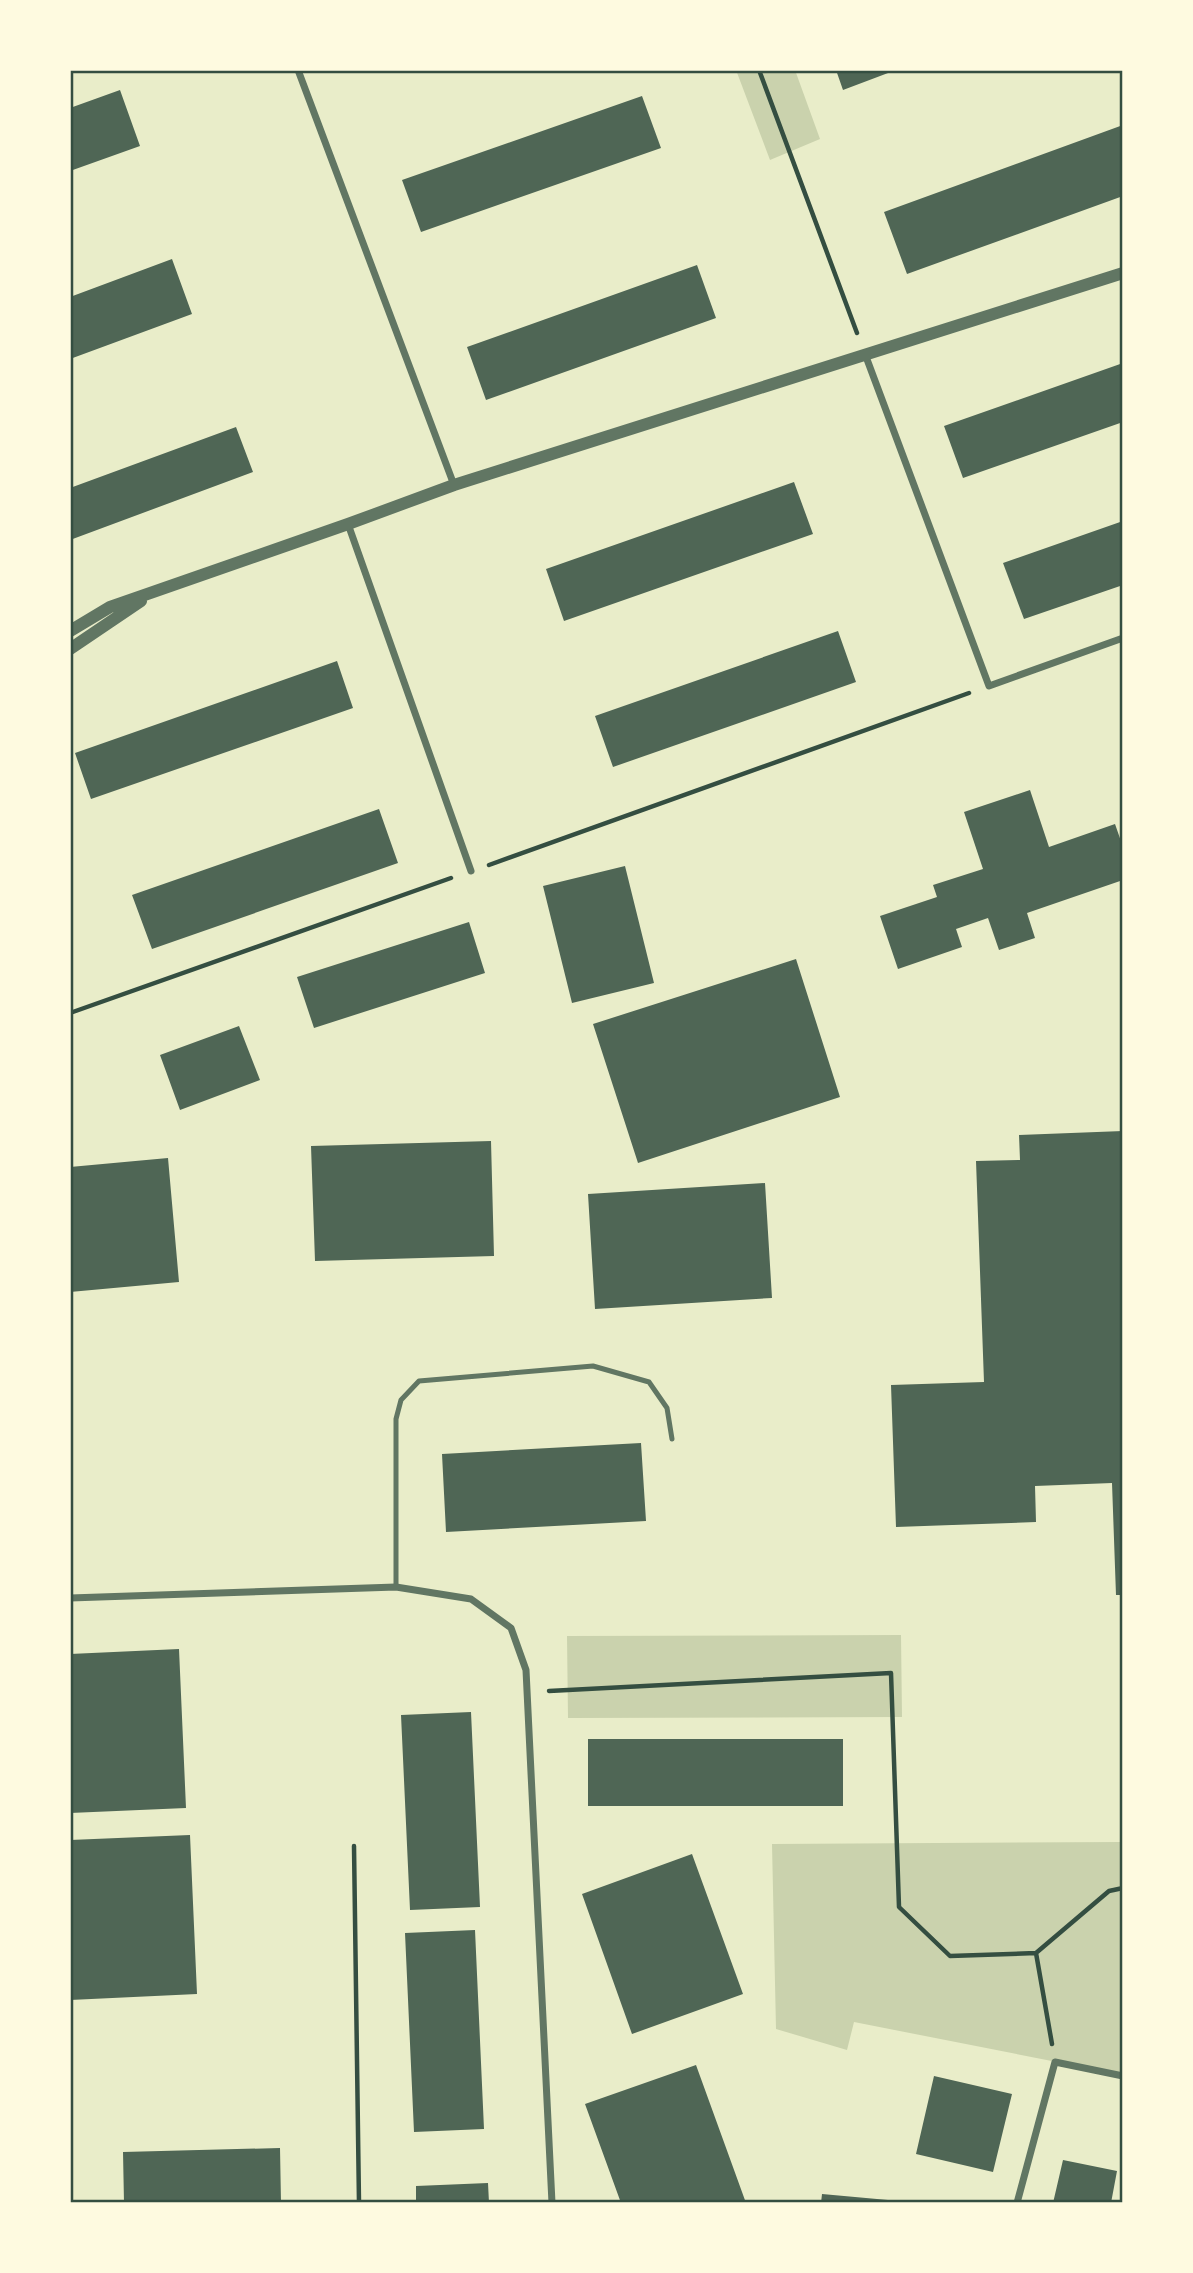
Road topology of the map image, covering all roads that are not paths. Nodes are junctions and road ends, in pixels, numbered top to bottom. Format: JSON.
{"nodes":[{"id":1,"x":299,"y":70,"type":"edge"},
{"id":2,"x":1123,"y":273,"type":"edge"},
{"id":3,"x":865,"y":353,"type":"junction"},
{"id":4,"x":454,"y":485,"type":"junction"},
{"id":5,"x":348,"y":524,"type":"junction"},
{"id":6,"x":153,"y":593,"type":"junction"},
{"id":7,"x":70,"y":631,"type":"edge"},
{"id":8,"x":1123,"y":638,"type":"edge"},
{"id":9,"x":70,"y":649,"type":"edge"},
{"id":10,"x":471,"y":871,"type":"road end"},
{"id":11,"x":672,"y":1439,"type":"dead end"},
{"id":12,"x":396,"y":1587,"type":"junction"},
{"id":13,"x":70,"y":1598,"type":"edge"},
{"id":14,"x":1123,"y":2076,"type":"edge"},
{"id":15,"x":552,"y":2203,"type":"edge"},
{"id":16,"x":1017,"y":2203,"type":"edge"}],
"edges":[{"from":1,"to":4,"type":"street"},
{"from":2,"to":3,"type":"street"},
{"from":3,"to":4,"type":"street"},
{"from":3,"to":8,"type":"street"},
{"from":4,"to":5,"type":"street"},
{"from":5,"to":6,"type":"street"},
{"from":5,"to":10,"type":"street"},
{"from":6,"to":7,"type":"street"},
{"from":6,"to":9,"type":"street"},
{"from":11,"to":12,"type":"lane"},
{"from":12,"to":13,"type":"street"},
{"from":12,"to":15,"type":"street"},
{"from":14,"to":16,"type":"street"}]}
